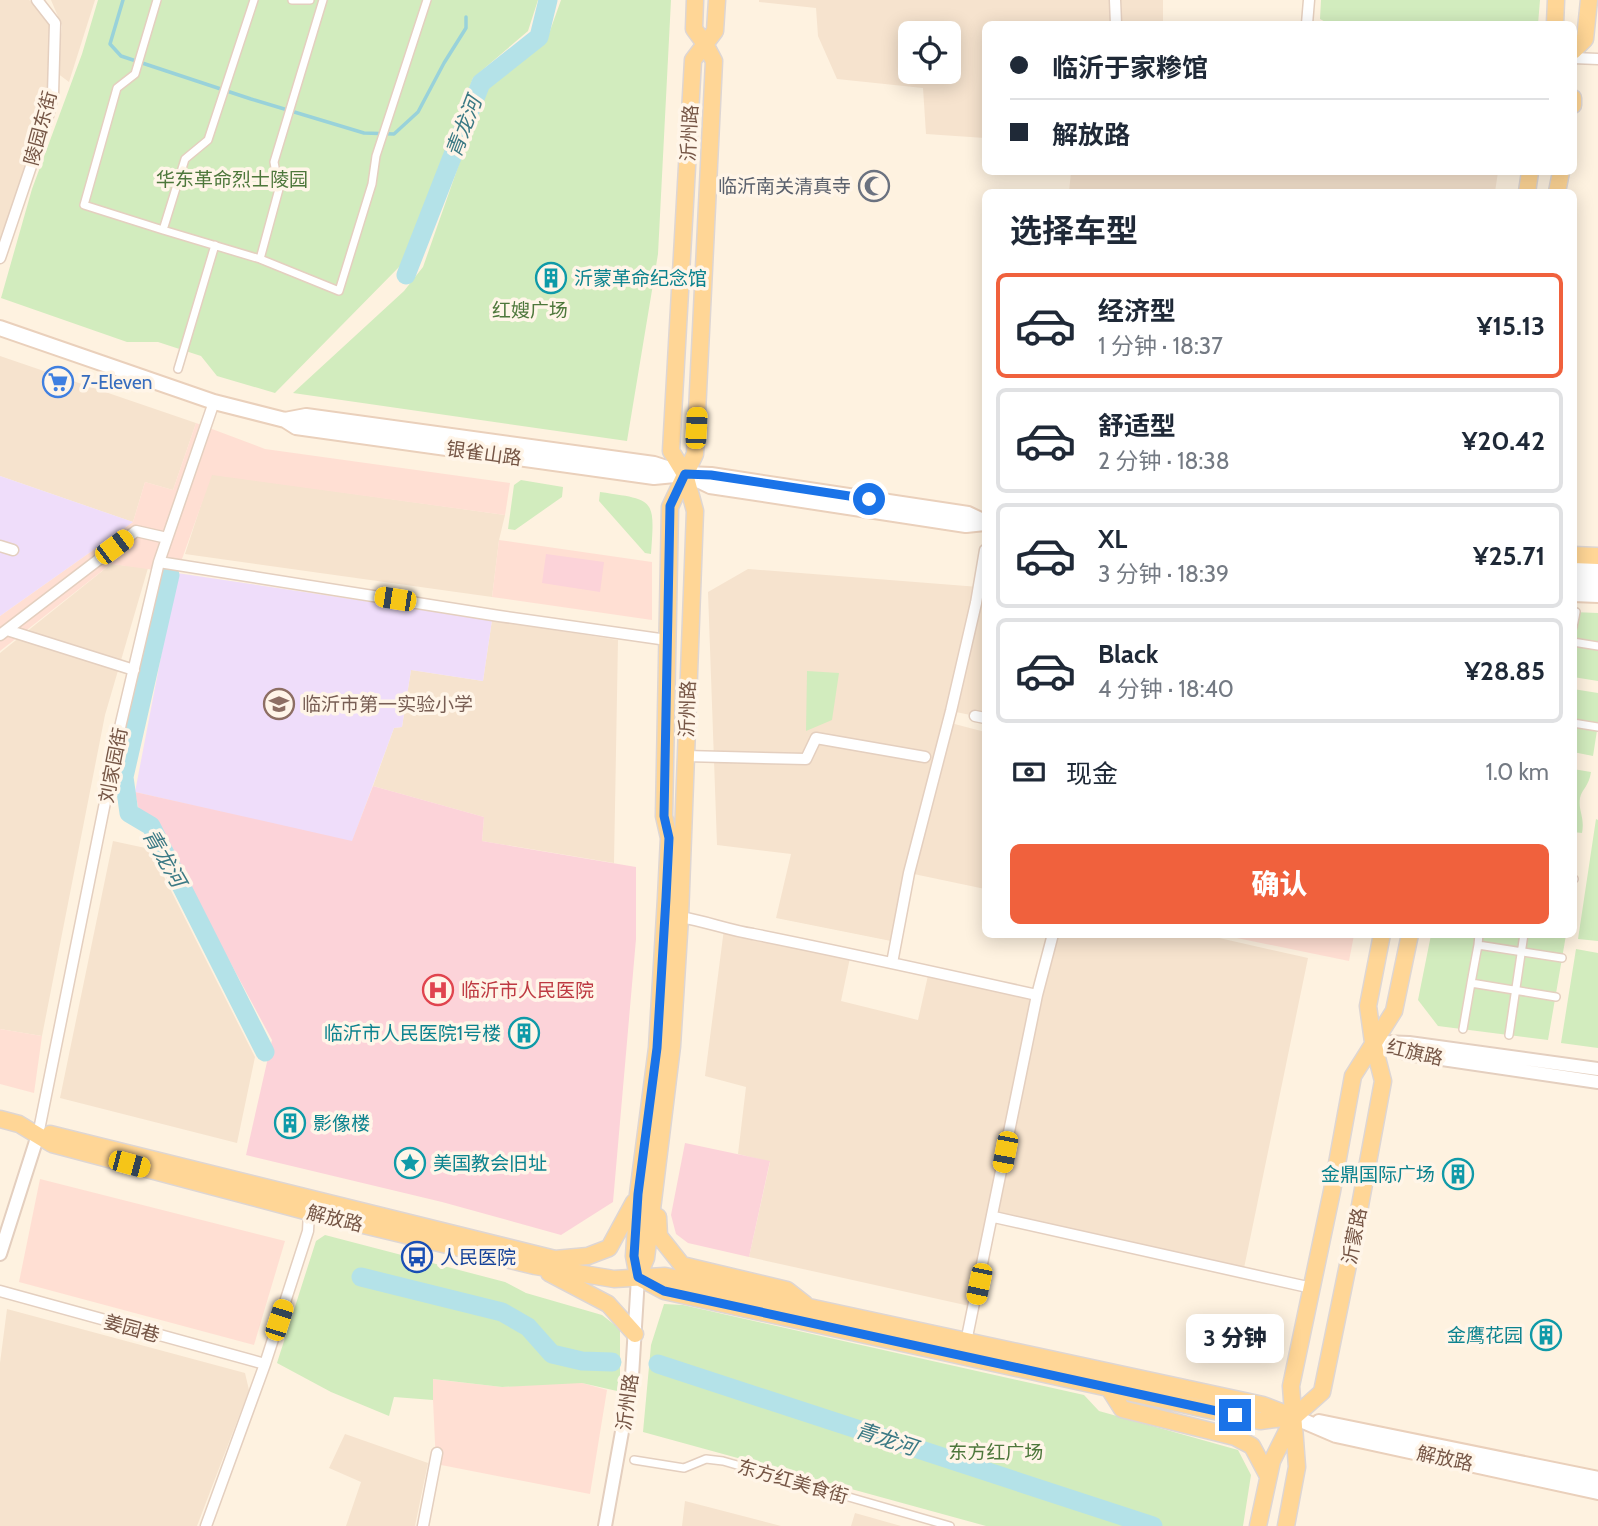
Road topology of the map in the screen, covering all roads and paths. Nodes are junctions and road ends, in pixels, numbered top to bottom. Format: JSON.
{"nodes":[{"id":1,"x":37,"y":0,"type":"edge"},
{"id":2,"x":157,"y":0,"type":"edge"},
{"id":3,"x":254,"y":0,"type":"edge"},
{"id":4,"x":292,"y":0,"type":"edge"},
{"id":5,"x":310,"y":0,"type":"edge"},
{"id":6,"x":323,"y":0,"type":"edge"},
{"id":7,"x":426,"y":0,"type":"edge"},
{"id":8,"x":695,"y":0,"type":"edge"},
{"id":9,"x":717,"y":0,"type":"edge"},
{"id":10,"x":1115,"y":0,"type":"edge"},
{"id":11,"x":1309,"y":0,"type":"edge"},
{"id":12,"x":1556,"y":0,"type":"edge"},
{"id":13,"x":1589,"y":0,"type":"edge"},
{"id":14,"x":1115,"y":21,"type":"edge"},
{"id":15,"x":1307,"y":21,"type":"edge"},
{"id":16,"x":1555,"y":21,"type":"edge"},
{"id":17,"x":705,"y":44,"type":"junction"},
{"id":18,"x":1577,"y":47,"type":"edge"},
{"id":19,"x":1577,"y":58,"type":"edge"},
{"id":20,"x":1598,"y":59,"type":"edge"},
{"id":21,"x":163,"y":230,"type":"junction"},
{"id":22,"x":215,"y":245,"type":"junction"},
{"id":23,"x":0,"y":258,"type":"edge"},
{"id":24,"x":260,"y":259,"type":"junction"},
{"id":25,"x":0,"y":328,"type":"edge"},
{"id":26,"x":178,"y":369,"type":"dead end"},
{"id":27,"x":214,"y":402,"type":"junction"},
{"id":28,"x":685,"y":474,"type":"junction"},
{"id":29,"x":982,"y":522,"type":"edge"},
{"id":30,"x":167,"y":538,"type":"junction"},
{"id":31,"x":0,"y":546,"type":"edge"},
{"id":32,"x":13,"y":550,"type":"dead end"},
{"id":33,"x":1577,"y":555,"type":"edge"},
{"id":34,"x":1598,"y":556,"type":"edge"},
{"id":35,"x":159,"y":562,"type":"junction"},
{"id":36,"x":982,"y":568,"type":"edge"},
{"id":37,"x":1577,"y":568,"type":"edge"},
{"id":38,"x":1598,"y":569,"type":"edge"},
{"id":39,"x":1577,"y":581,"type":"edge"},
{"id":40,"x":1598,"y":582,"type":"edge"},
{"id":41,"x":1577,"y":594,"type":"edge"},
{"id":42,"x":1598,"y":595,"type":"edge"},
{"id":43,"x":3,"y":632,"type":"edge"},
{"id":44,"x":667,"y":640,"type":"junction"},
{"id":45,"x":1577,"y":643,"type":"edge"},
{"id":46,"x":1598,"y":646,"type":"edge"},
{"id":47,"x":134,"y":670,"type":"junction"},
{"id":48,"x":1577,"y":724,"type":"edge"},
{"id":49,"x":1598,"y":727,"type":"edge"},
{"id":50,"x":685,"y":756,"type":"junction"},
{"id":51,"x":925,"y":757,"type":"dead end"},
{"id":52,"x":680,"y":917,"type":"junction"},
{"id":53,"x":1052,"y":938,"type":"edge"},
{"id":54,"x":1381,"y":938,"type":"edge"},
{"id":55,"x":1409,"y":938,"type":"edge"},
{"id":56,"x":1479,"y":938,"type":"edge"},
{"id":57,"x":1523,"y":938,"type":"edge"},
{"id":58,"x":1478,"y":945,"type":"junction"},
{"id":59,"x":1521,"y":952,"type":"junction"},
{"id":60,"x":1562,"y":958,"type":"dead end"},
{"id":61,"x":892,"y":963,"type":"junction"},
{"id":62,"x":1471,"y":983,"type":"junction"},
{"id":63,"x":1515,"y":990,"type":"junction"},
{"id":64,"x":1037,"y":995,"type":"junction"},
{"id":65,"x":1556,"y":997,"type":"dead end"},
{"id":66,"x":1463,"y":1029,"type":"dead end"},
{"id":67,"x":1509,"y":1035,"type":"dead end"},
{"id":68,"x":1373,"y":1042,"type":"junction"},
{"id":69,"x":1598,"y":1069,"type":"edge"},
{"id":70,"x":1598,"y":1082,"type":"edge"},
{"id":71,"x":0,"y":1119,"type":"edge"},
{"id":72,"x":0,"y":1131,"type":"edge"},
{"id":73,"x":38,"y":1135,"type":"junction"},
{"id":74,"x":656,"y":1187,"type":"junction"},
{"id":75,"x":638,"y":1194,"type":"junction"},
{"id":76,"x":309,"y":1212,"type":"junction"},
{"id":77,"x":994,"y":1217,"type":"junction"},
{"id":78,"x":0,"y":1254,"type":"edge"},
{"id":79,"x":555,"y":1259,"type":"junction"},
{"id":80,"x":535,"y":1266,"type":"junction"},
{"id":81,"x":638,"y":1277,"type":"junction"},
{"id":82,"x":1312,"y":1288,"type":"junction"},
{"id":83,"x":0,"y":1291,"type":"edge"},
{"id":84,"x":810,"y":1308,"type":"junction"},
{"id":85,"x":635,"y":1334,"type":"junction"},
{"id":86,"x":967,"y":1342,"type":"junction"},
{"id":87,"x":265,"y":1364,"type":"junction"},
{"id":88,"x":1108,"y":1387,"type":"junction"},
{"id":89,"x":1294,"y":1417,"type":"junction"},
{"id":90,"x":437,"y":1453,"type":"dead end"},
{"id":91,"x":634,"y":1460,"type":"dead end"},
{"id":92,"x":1268,"y":1476,"type":"junction"},
{"id":93,"x":1598,"y":1479,"type":"edge"},
{"id":94,"x":1598,"y":1492,"type":"edge"},
{"id":95,"x":206,"y":1526,"type":"edge"},
{"id":96,"x":423,"y":1526,"type":"edge"},
{"id":97,"x":605,"y":1526,"type":"edge"},
{"id":98,"x":950,"y":1526,"type":"edge"},
{"id":99,"x":1258,"y":1526,"type":"edge"},
{"id":100,"x":1286,"y":1526,"type":"edge"}],
"edges":[{"from":1,"to":23,"type":"street","name":"陵园东街"},
{"from":2,"to":21,"type":"street"},
{"from":3,"to":21,"type":"street"},
{"from":4,"to":5,"type":"street"},
{"from":6,"to":24,"type":"street"},
{"from":7,"to":24,"type":"street"},
{"from":8,"to":17,"type":"main road","name":"沂州路"},
{"from":9,"to":17,"type":"main road","name":"沂州路"},
{"from":10,"to":14,"type":"street"},
{"from":11,"to":15,"type":"street"},
{"from":12,"to":16,"type":"main road"},
{"from":13,"to":18,"type":"main road"},
{"from":17,"to":28,"type":"main road","name":"沂州路"},
{"from":17,"to":28,"type":"main road","name":"沂州路"},
{"from":19,"to":20,"type":"street"},
{"from":21,"to":22,"type":"street"},
{"from":22,"to":24,"type":"street"},
{"from":22,"to":26,"type":"street"},
{"from":25,"to":27,"type":"main road","name":"银雀山路"},
{"from":27,"to":28,"type":"main road","name":"银雀山路"},
{"from":27,"to":30,"type":"street","name":"刘家园街"},
{"from":28,"to":29,"type":"main road","name":"银雀山路"},
{"from":28,"to":44,"type":"main road","name":"沂州路"},
{"from":28,"to":50,"type":"main road","name":"沂州路"},
{"from":30,"to":35,"type":"street","name":"刘家园街"},
{"from":30,"to":43,"type":"street"},
{"from":31,"to":32,"type":"street"},
{"from":33,"to":34,"type":"main road"},
{"from":35,"to":44,"type":"street"},
{"from":35,"to":47,"type":"street","name":"刘家园街"},
{"from":36,"to":61,"type":"street"},
{"from":37,"to":38,"type":"main road"},
{"from":39,"to":40,"type":"main road"},
{"from":41,"to":42,"type":"main road"},
{"from":43,"to":47,"type":"street"},
{"from":44,"to":75,"type":"main road","name":"沂州路"},
{"from":45,"to":46,"type":"street"},
{"from":47,"to":73,"type":"street","name":"刘家园街"},
{"from":48,"to":49,"type":"street"},
{"from":50,"to":51,"type":"street"},
{"from":50,"to":52,"type":"main road","name":"沂州路"},
{"from":52,"to":61,"type":"street"},
{"from":52,"to":74,"type":"main road","name":"沂州路"},
{"from":53,"to":64,"type":"street"},
{"from":54,"to":68,"type":"main road","name":"沂蒙路"},
{"from":55,"to":68,"type":"main road","name":"沂蒙路"},
{"from":56,"to":58,"type":"street"},
{"from":57,"to":59,"type":"street"},
{"from":58,"to":59,"type":"street"},
{"from":58,"to":62,"type":"street"},
{"from":59,"to":60,"type":"street"},
{"from":59,"to":63,"type":"street"},
{"from":61,"to":64,"type":"street"},
{"from":62,"to":63,"type":"street"},
{"from":62,"to":66,"type":"street"},
{"from":63,"to":65,"type":"street"},
{"from":63,"to":67,"type":"street"},
{"from":64,"to":77,"type":"street"},
{"from":68,"to":69,"type":"street","name":"红旗路"},
{"from":68,"to":70,"type":"street","name":"红旗路"},
{"from":68,"to":82,"type":"main road","name":"沂蒙路"},
{"from":68,"to":89,"type":"main road","name":"沂蒙路"},
{"from":71,"to":73,"type":"main road","name":"解放路"},
{"from":72,"to":73,"type":"main road","name":"解放路"},
{"from":73,"to":76,"type":"main road","name":"解放路"},
{"from":73,"to":78,"type":"street"},
{"from":73,"to":79,"type":"main road","name":"解放路"},
{"from":74,"to":81,"type":"main road","name":"沂州路"},
{"from":74,"to":84,"type":"main road"},
{"from":75,"to":79,"type":"main road"},
{"from":75,"to":81,"type":"main road","name":"沂州路"},
{"from":76,"to":80,"type":"main road","name":"解放路"},
{"from":76,"to":87,"type":"street"},
{"from":77,"to":82,"type":"street"},
{"from":77,"to":86,"type":"street"},
{"from":79,"to":81,"type":"main road","name":"解放路"},
{"from":80,"to":81,"type":"main road","name":"解放路"},
{"from":80,"to":85,"type":"main road"},
{"from":81,"to":84,"type":"main road","name":"解放路"},
{"from":81,"to":85,"type":"street","name":"沂州路"},
{"from":81,"to":88,"type":"main road","name":"解放路"},
{"from":82,"to":89,"type":"main road","name":"沂蒙路"},
{"from":83,"to":87,"type":"street","name":"姜园巷"},
{"from":84,"to":86,"type":"main road","name":"解放路"},
{"from":85,"to":97,"type":"street","name":"沂州路"},
{"from":86,"to":89,"type":"main road","name":"解放路"},
{"from":87,"to":95,"type":"street"},
{"from":88,"to":89,"type":"main road","name":"解放路"},
{"from":88,"to":92,"type":"main road"},
{"from":89,"to":92,"type":"main road","name":"沂蒙路"},
{"from":89,"to":93,"type":"main road","name":"解放路"},
{"from":89,"to":94,"type":"main road","name":"解放路"},
{"from":89,"to":100,"type":"main road","name":"沂蒙路"},
{"from":90,"to":96,"type":"street"},
{"from":91,"to":98,"type":"street","name":"东方红美食街"},
{"from":92,"to":99,"type":"main road","name":"沂蒙路"}]}
